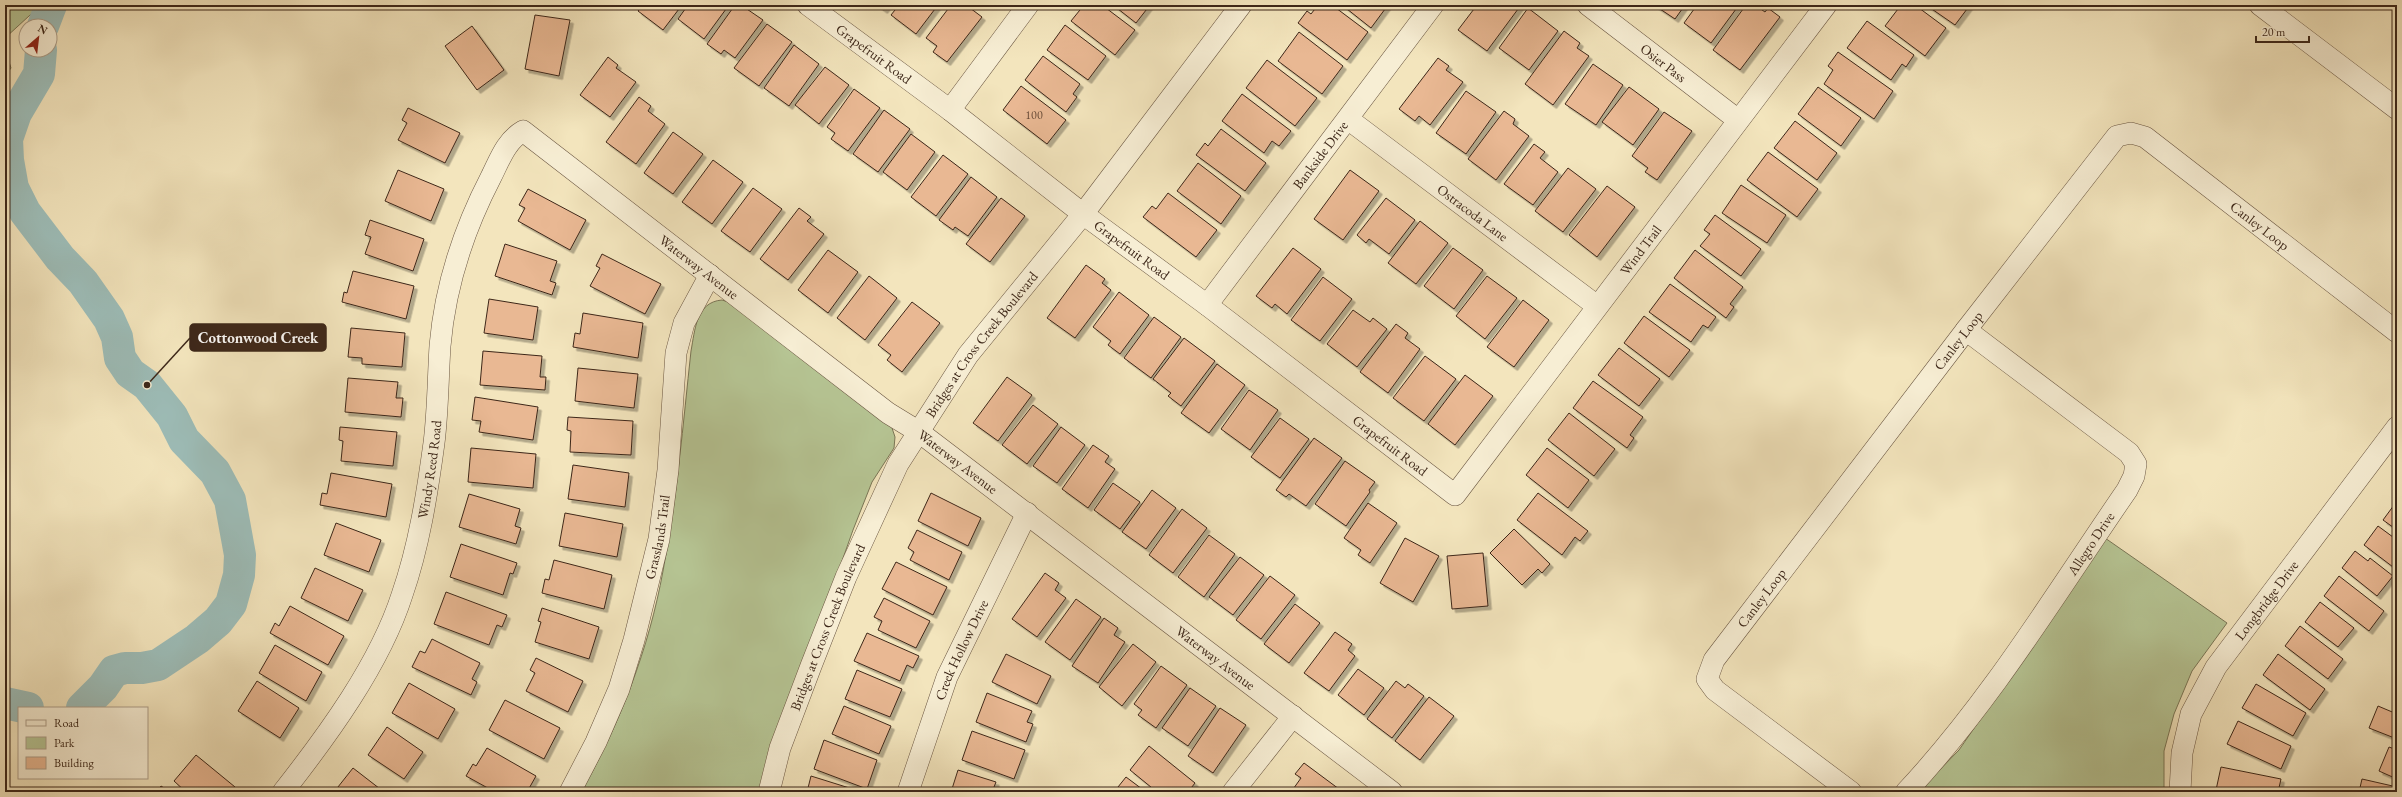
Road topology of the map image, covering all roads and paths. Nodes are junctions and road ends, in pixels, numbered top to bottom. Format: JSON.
{"nodes":[{"id":1,"x":808,"y":5,"type":"edge"},
{"id":2,"x":1028,"y":5,"type":"edge"},
{"id":3,"x":1240,"y":5,"type":"edge"},
{"id":4,"x":1433,"y":5,"type":"edge"},
{"id":5,"x":1588,"y":5,"type":"edge"},
{"id":6,"x":1826,"y":5,"type":"edge"},
{"id":7,"x":2260,"y":5,"type":"edge"},
{"id":8,"x":2397,"y":109,"type":"edge"},
{"id":9,"x":950,"y":110,"type":"junction"},
{"id":10,"x":1348,"y":119,"type":"junction"},
{"id":11,"x":1738,"y":120,"type":"junction"},
{"id":12,"x":523,"y":131,"type":"joint"},
{"id":13,"x":1083,"y":214,"type":"junction"},
{"id":14,"x":710,"y":275,"type":"junction"},
{"id":15,"x":1207,"y":305,"type":"junction"},
{"id":16,"x":1597,"y":306,"type":"junction"},
{"id":17,"x":1966,"y":330,"type":"junction"},
{"id":18,"x":2397,"y":332,"type":"edge"},
{"id":19,"x":2397,"y":428,"type":"edge"},
{"id":20,"x":919,"y":432,"type":"junction"},
{"id":21,"x":1455,"y":495,"type":"joint"},
{"id":22,"x":1027,"y":513,"type":"junction"},
{"id":23,"x":1293,"y":716,"type":"junction"},
{"id":24,"x":283,"y":792,"type":"edge"},
{"id":25,"x":570,"y":792,"type":"edge"},
{"id":26,"x":769,"y":792,"type":"edge"},
{"id":27,"x":908,"y":792,"type":"edge"},
{"id":28,"x":1233,"y":792,"type":"edge"},
{"id":29,"x":1392,"y":792,"type":"edge"},
{"id":30,"x":1851,"y":792,"type":"edge"},
{"id":31,"x":1906,"y":792,"type":"edge"},
{"id":32,"x":2180,"y":792,"type":"edge"}],
"edges":[{"from":1,"to":9,"type":"street","name":"Grapefruit Road"},
{"from":2,"to":9,"type":"street"},
{"from":3,"to":13,"type":"street","name":"Bridges at Cross Creek Boulevard"},
{"from":4,"to":10,"type":"street","name":"Bankside Drive"},
{"from":5,"to":11,"type":"street","name":"Osier Pass"},
{"from":6,"to":11,"type":"street","name":"Wind Trail"},
{"from":7,"to":8,"type":"street"},
{"from":9,"to":13,"type":"street","name":"Grapefruit Road"},
{"from":10,"to":15,"type":"street","name":"Bankside Drive"},
{"from":10,"to":16,"type":"street","name":"Ostracoda Lane"},
{"from":11,"to":16,"type":"street","name":"Wind Trail"},
{"from":12,"to":14,"type":"street","name":"Waterway Avenue"},
{"from":12,"to":24,"type":"street","name":"Windy Reed Road"},
{"from":13,"to":15,"type":"street","name":"Grapefruit Road"},
{"from":13,"to":20,"type":"street","name":"Bridges at Cross Creek Boulevard"},
{"from":14,"to":20,"type":"street","name":"Waterway Avenue"},
{"from":14,"to":25,"type":"street","name":"Grasslands Trail"},
{"from":15,"to":21,"type":"street","name":"Grapefruit Road"},
{"from":16,"to":21,"type":"street","name":"Wind Trail"},
{"from":17,"to":18,"type":"street","name":"Canley Loop"},
{"from":17,"to":30,"type":"street","name":"Canley Loop"},
{"from":17,"to":31,"type":"street","name":"Allegro Drive"},
{"from":19,"to":32,"type":"street","name":"Longbridge Drive"},
{"from":20,"to":22,"type":"street","name":"Waterway Avenue"},
{"from":20,"to":26,"type":"street","name":"Bridges at Cross Creek Boulevard"},
{"from":22,"to":23,"type":"street","name":"Waterway Avenue"},
{"from":22,"to":27,"type":"street","name":"Creek Hollow Drive"},
{"from":23,"to":28,"type":"street"},
{"from":23,"to":29,"type":"street","name":"Waterway Avenue"}]}
